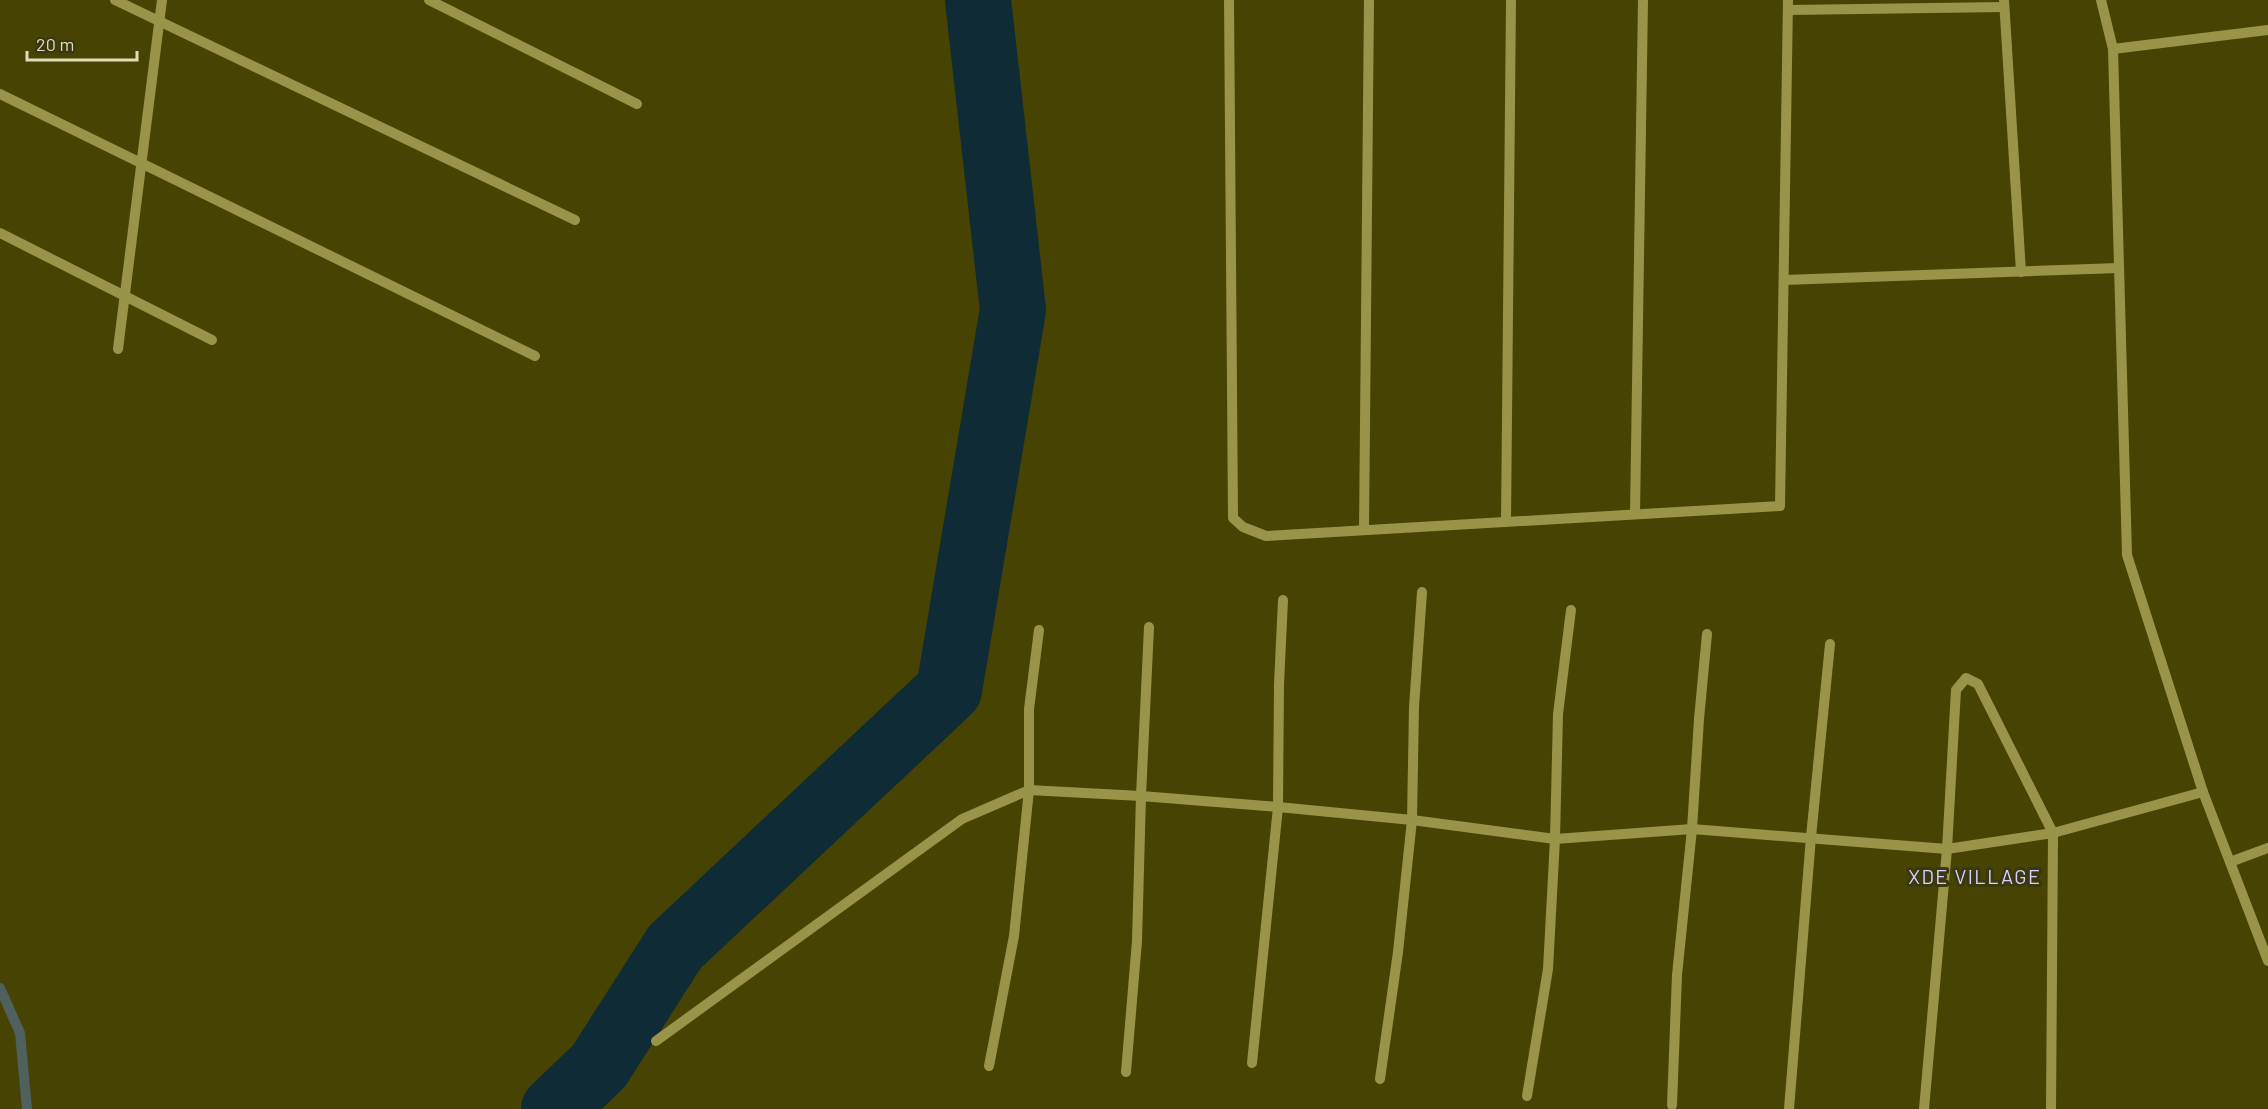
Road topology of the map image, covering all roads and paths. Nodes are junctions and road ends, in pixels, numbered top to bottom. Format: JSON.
{"nodes":[{"id":1,"x":115,"y":0,"type":"edge"},
{"id":2,"x":162,"y":0,"type":"edge"},
{"id":3,"x":429,"y":0,"type":"edge"},
{"id":4,"x":1229,"y":0,"type":"edge"},
{"id":5,"x":1369,"y":0,"type":"edge"},
{"id":6,"x":1511,"y":0,"type":"edge"},
{"id":7,"x":1643,"y":0,"type":"edge"},
{"id":8,"x":2101,"y":0,"type":"edge"},
{"id":9,"x":2004,"y":4,"type":"edge"},
{"id":10,"x":1788,"y":5,"type":"edge"},
{"id":11,"x":159,"y":21,"type":"junction"},
{"id":12,"x":2268,"y":30,"type":"edge"},
{"id":13,"x":2113,"y":49,"type":"junction"},
{"id":14,"x":0,"y":94,"type":"edge"},
{"id":15,"x":637,"y":104,"type":"dead end"},
{"id":16,"x":143,"y":164,"type":"junction"},
{"id":17,"x":576,"y":220,"type":"dead end"},
{"id":18,"x":0,"y":232,"type":"edge"},
{"id":19,"x":2119,"y":268,"type":"junction"},
{"id":20,"x":2021,"y":272,"type":"junction"},
{"id":21,"x":1784,"y":280,"type":"junction"},
{"id":22,"x":125,"y":296,"type":"junction"},
{"id":23,"x":212,"y":340,"type":"dead end"},
{"id":24,"x":118,"y":349,"type":"dead end"},
{"id":25,"x":535,"y":356,"type":"dead end"},
{"id":26,"x":1635,"y":514,"type":"junction"},
{"id":27,"x":1506,"y":522,"type":"junction"},
{"id":28,"x":1364,"y":530,"type":"junction"},
{"id":29,"x":1422,"y":592,"type":"dead end"},
{"id":30,"x":1283,"y":600,"type":"dead end"},
{"id":31,"x":1571,"y":609,"type":"dead end"},
{"id":32,"x":1149,"y":627,"type":"dead end"},
{"id":33,"x":1040,"y":630,"type":"dead end"},
{"id":34,"x":1707,"y":634,"type":"dead end"},
{"id":35,"x":1830,"y":644,"type":"dead end"},
{"id":36,"x":1029,"y":790,"type":"junction"},
{"id":37,"x":2203,"y":792,"type":"junction"},
{"id":38,"x":1141,"y":796,"type":"junction"},
{"id":39,"x":1278,"y":807,"type":"junction"},
{"id":40,"x":1412,"y":820,"type":"junction"},
{"id":41,"x":1692,"y":830,"type":"junction"},
{"id":42,"x":2053,"y":833,"type":"junction"},
{"id":43,"x":1811,"y":837,"type":"junction"},
{"id":44,"x":1555,"y":839,"type":"junction"},
{"id":45,"x":2268,"y":848,"type":"edge"},
{"id":46,"x":1947,"y":849,"type":"junction"},
{"id":47,"x":2230,"y":862,"type":"junction"},
{"id":48,"x":2268,"y":961,"type":"edge"},
{"id":49,"x":656,"y":1041,"type":"dead end"},
{"id":50,"x":1252,"y":1063,"type":"dead end"},
{"id":51,"x":989,"y":1066,"type":"dead end"},
{"id":52,"x":1126,"y":1072,"type":"dead end"},
{"id":53,"x":1380,"y":1079,"type":"dead end"},
{"id":54,"x":1527,"y":1096,"type":"dead end"},
{"id":55,"x":1672,"y":1105,"type":"dead end"},
{"id":56,"x":1789,"y":1109,"type":"edge"},
{"id":57,"x":1924,"y":1109,"type":"edge"},
{"id":58,"x":2051,"y":1109,"type":"edge"}],
"edges":[{"from":1,"to":11,"type":"street"},
{"from":2,"to":11,"type":"street"},
{"from":3,"to":15,"type":"street"},
{"from":4,"to":28,"type":"street"},
{"from":5,"to":28,"type":"street"},
{"from":6,"to":27,"type":"street"},
{"from":7,"to":26,"type":"street"},
{"from":8,"to":13,"type":"street"},
{"from":9,"to":10,"type":"street"},
{"from":9,"to":20,"type":"street"},
{"from":10,"to":21,"type":"street"},
{"from":11,"to":16,"type":"street"},
{"from":11,"to":17,"type":"street"},
{"from":12,"to":13,"type":"street"},
{"from":13,"to":19,"type":"street"},
{"from":14,"to":16,"type":"street"},
{"from":16,"to":22,"type":"street"},
{"from":16,"to":25,"type":"street"},
{"from":18,"to":22,"type":"street"},
{"from":19,"to":20,"type":"street"},
{"from":19,"to":37,"type":"street"},
{"from":20,"to":21,"type":"street"},
{"from":21,"to":26,"type":"street"},
{"from":22,"to":23,"type":"street"},
{"from":22,"to":24,"type":"street"},
{"from":26,"to":27,"type":"street"},
{"from":27,"to":28,"type":"street"},
{"from":29,"to":40,"type":"street"},
{"from":30,"to":39,"type":"street"},
{"from":31,"to":44,"type":"street"},
{"from":32,"to":38,"type":"street"},
{"from":33,"to":36,"type":"street"},
{"from":34,"to":41,"type":"street"},
{"from":35,"to":43,"type":"street"},
{"from":36,"to":38,"type":"street"},
{"from":36,"to":49,"type":"street"},
{"from":36,"to":51,"type":"street"},
{"from":37,"to":42,"type":"street"},
{"from":37,"to":47,"type":"street"},
{"from":38,"to":39,"type":"street"},
{"from":38,"to":52,"type":"street"},
{"from":39,"to":40,"type":"street"},
{"from":39,"to":50,"type":"street"},
{"from":40,"to":44,"type":"street"},
{"from":40,"to":53,"type":"street"},
{"from":41,"to":43,"type":"street"},
{"from":41,"to":44,"type":"street"},
{"from":41,"to":55,"type":"street"},
{"from":42,"to":46,"type":"street"},
{"from":42,"to":46,"type":"street"},
{"from":42,"to":58,"type":"street"},
{"from":43,"to":46,"type":"street"},
{"from":43,"to":56,"type":"street"},
{"from":44,"to":54,"type":"street"},
{"from":45,"to":47,"type":"street"},
{"from":46,"to":57,"type":"street"},
{"from":47,"to":48,"type":"street"}]}
